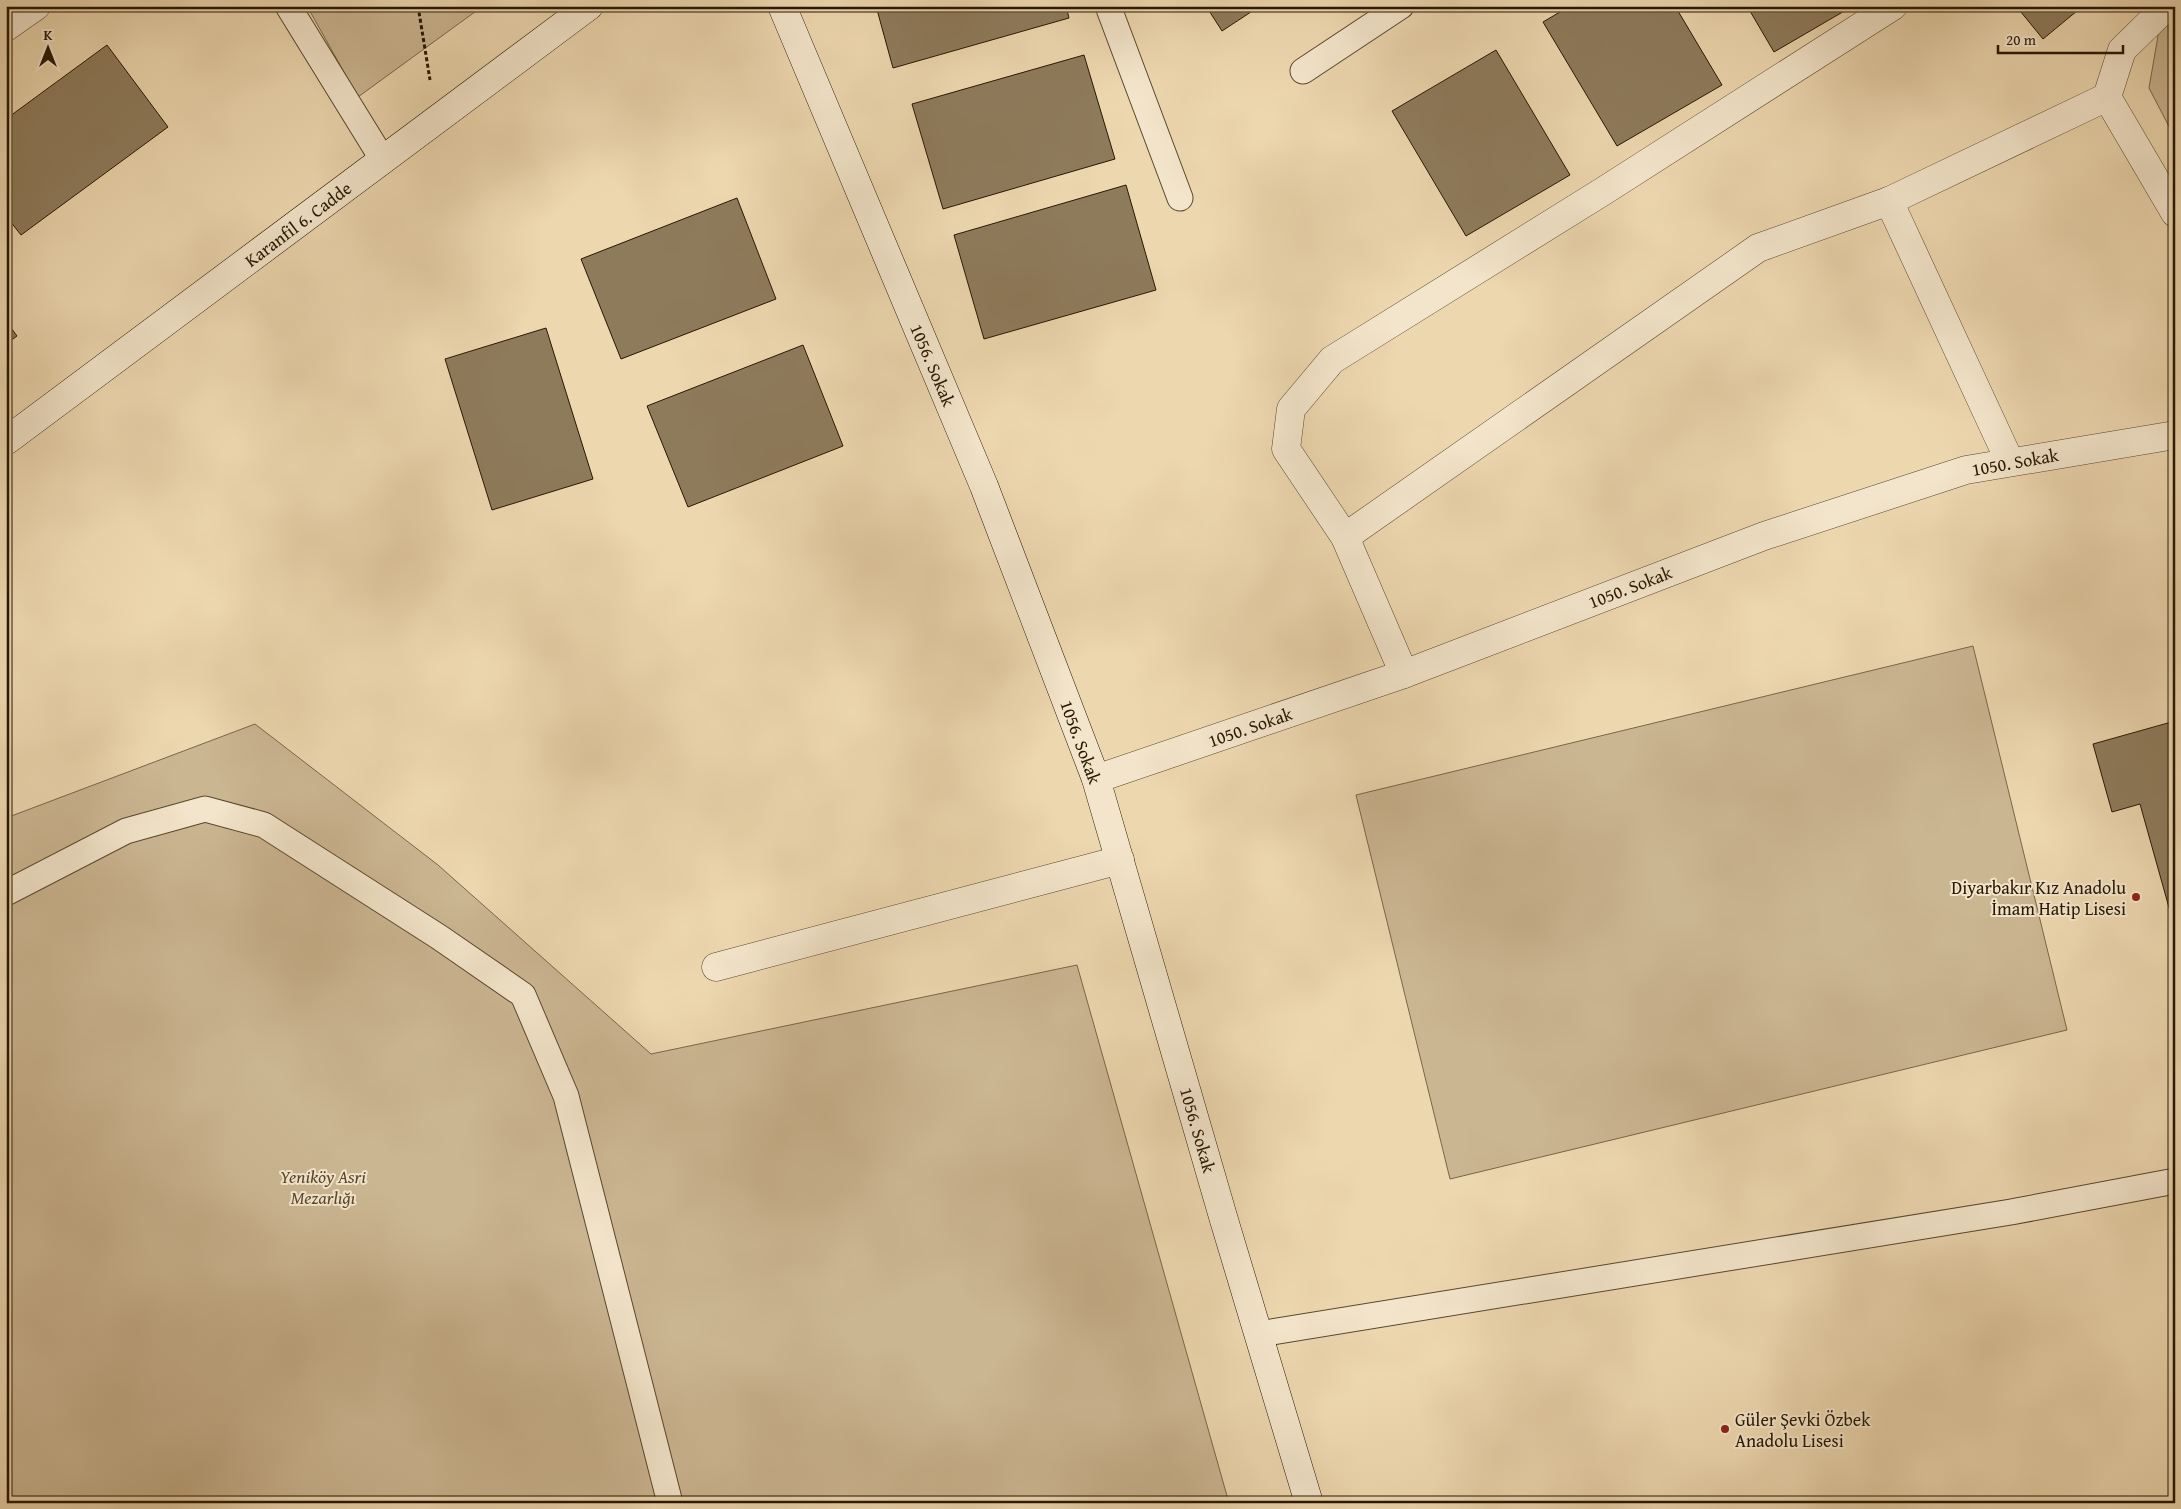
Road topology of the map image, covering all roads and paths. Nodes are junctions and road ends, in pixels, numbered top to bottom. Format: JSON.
{"nodes":[{"id":1,"x":36,"y":6,"type":"edge"},
{"id":2,"x":288,"y":6,"type":"edge"},
{"id":3,"x":418,"y":6,"type":"edge"},
{"id":4,"x":589,"y":6,"type":"edge"},
{"id":5,"x":782,"y":6,"type":"edge"},
{"id":6,"x":1108,"y":6,"type":"edge"},
{"id":7,"x":1401,"y":6,"type":"edge"},
{"id":8,"x":1893,"y":6,"type":"edge"},
{"id":9,"x":2166,"y":6,"type":"edge"},
{"id":10,"x":6,"y":27,"type":"edge"},
{"id":11,"x":1303,"y":71,"type":"dead end"},
{"id":12,"x":2107,"y":97,"type":"junction"},
{"id":13,"x":437,"y":120,"type":"junction"},
{"id":14,"x":383,"y":160,"type":"junction"},
{"id":15,"x":1180,"y":198,"type":"dead end"},
{"id":16,"x":1889,"y":201,"type":"junction"},
{"id":17,"x":2175,"y":213,"type":"edge"},
{"id":18,"x":2175,"y":435,"type":"edge"},
{"id":19,"x":6,"y":441,"type":"edge"},
{"id":20,"x":2010,"y":462,"type":"junction"},
{"id":21,"x":1345,"y":537,"type":"junction"},
{"id":22,"x":1404,"y":674,"type":"junction"},
{"id":23,"x":1096,"y":779,"type":"junction"},
{"id":24,"x":1120,"y":860,"type":"junction"},
{"id":25,"x":6,"y":893,"type":"edge"},
{"id":26,"x":716,"y":967,"type":"dead end"},
{"id":27,"x":2175,"y":1181,"type":"edge"},
{"id":28,"x":1259,"y":1334,"type":"junction"},
{"id":29,"x":670,"y":1503,"type":"edge"},
{"id":30,"x":1309,"y":1503,"type":"edge"}],
"edges":[{"from":1,"to":10,"type":"street"},
{"from":2,"to":14,"type":"lane"},
{"from":3,"to":13,"type":"path"},
{"from":4,"to":13,"type":"street","name":"Karanfil 6. Cadde"},
{"from":5,"to":23,"type":"street","name":"1056. Sokak"},
{"from":6,"to":15,"type":"lane"},
{"from":7,"to":11,"type":"lane"},
{"from":8,"to":21,"type":"street"},
{"from":9,"to":12,"type":"street"},
{"from":12,"to":16,"type":"street"},
{"from":12,"to":17,"type":"street"},
{"from":13,"to":14,"type":"street","name":"Karanfil 6. Cadde"},
{"from":14,"to":19,"type":"street","name":"Karanfil 6. Cadde"},
{"from":16,"to":20,"type":"street"},
{"from":16,"to":21,"type":"street"},
{"from":18,"to":20,"type":"street","name":"1050. Sokak"},
{"from":20,"to":22,"type":"street","name":"1050. Sokak"},
{"from":21,"to":22,"type":"street"},
{"from":22,"to":23,"type":"street","name":"1050. Sokak"},
{"from":23,"to":24,"type":"street","name":"1056. Sokak"},
{"from":24,"to":26,"type":"street"},
{"from":24,"to":28,"type":"street","name":"1056. Sokak"},
{"from":25,"to":29,"type":"lane"},
{"from":27,"to":28,"type":"lane"},
{"from":28,"to":30,"type":"street","name":"1056. Sokak"}]}
